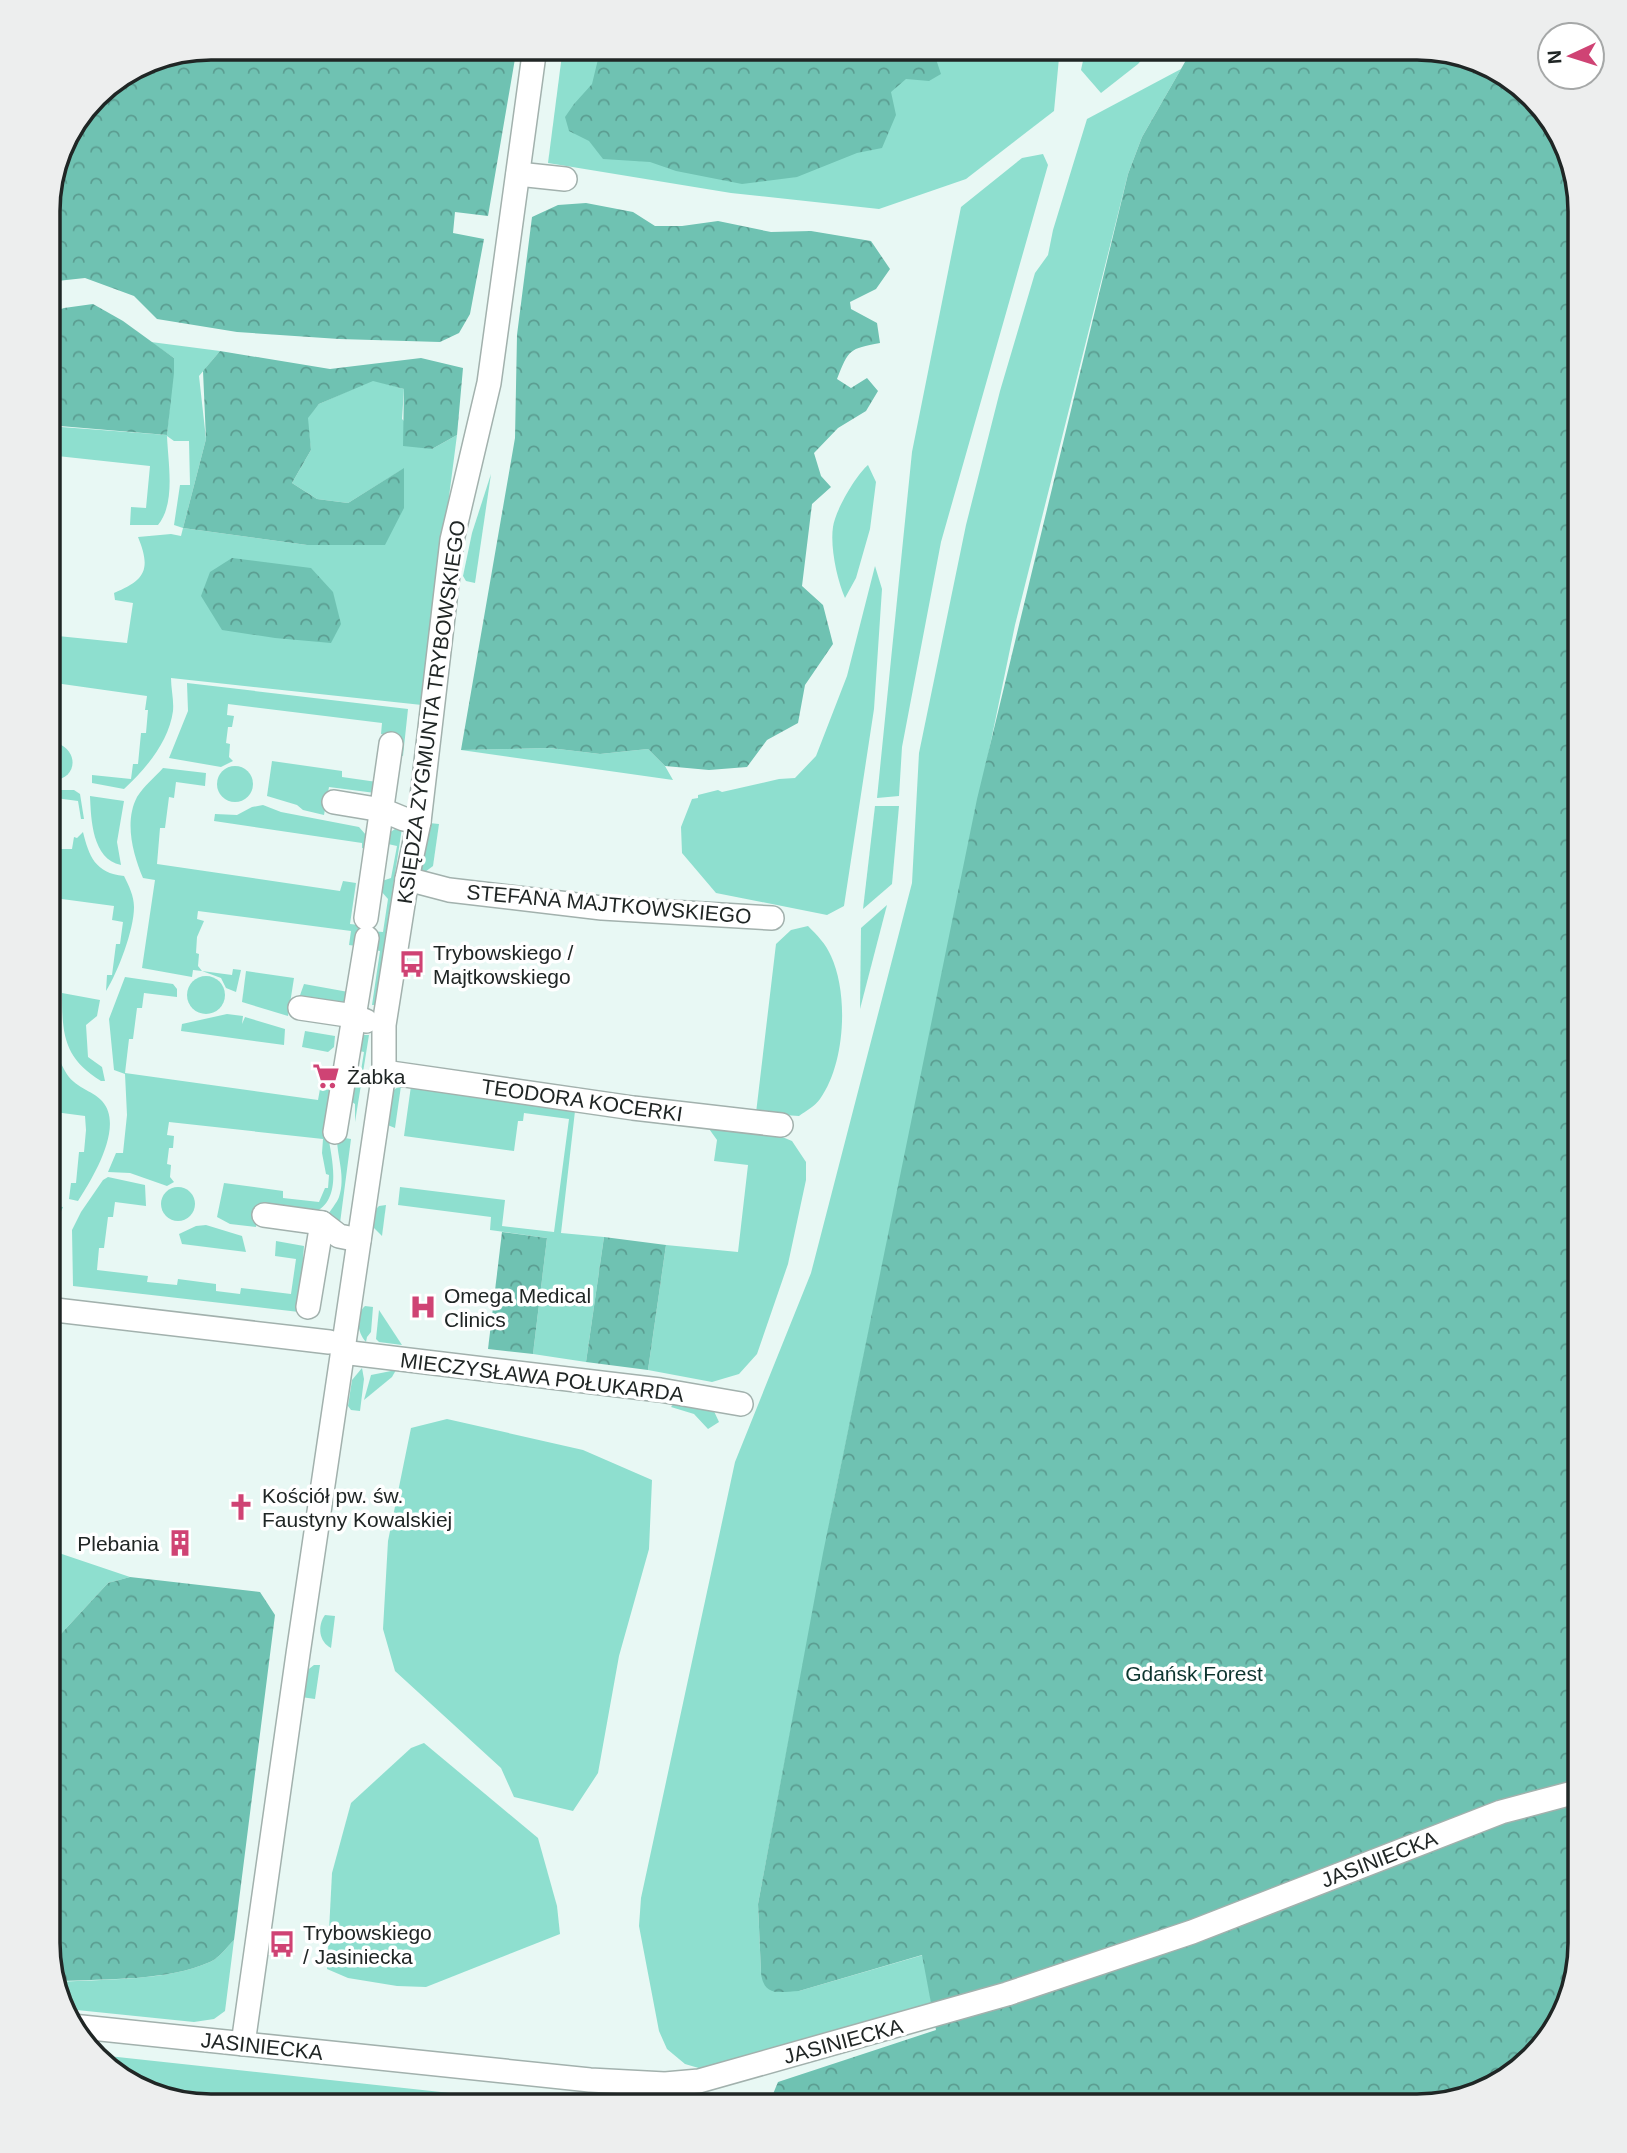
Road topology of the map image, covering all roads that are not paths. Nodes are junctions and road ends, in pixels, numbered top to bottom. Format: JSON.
{"nodes":[{"id":1,"x":533,"y":60,"type":"edge"},
{"id":2,"x":518,"y":174,"type":"junction"},
{"id":3,"x":565,"y":179,"type":"dead end"},
{"id":4,"x":391,"y":744,"type":"dead end"},
{"id":5,"x":334,"y":802,"type":"dead end"},
{"id":6,"x":382,"y":810,"type":"junction"},
{"id":7,"x":419,"y":821,"type":"junction"},
{"id":8,"x":407,"y":879,"type":"junction"},
{"id":9,"x":772,"y":918,"type":"dead end"},
{"id":10,"x":300,"y":1008,"type":"dead end"},
{"id":11,"x":354,"y":1016,"type":"junction"},
{"id":12,"x":384,"y":1025,"type":"junction"},
{"id":13,"x":384,"y":1072,"type":"junction"},
{"id":14,"x":781,"y":1125,"type":"dead end"},
{"id":15,"x":335,"y":1132,"type":"dead end"},
{"id":16,"x":264,"y":1215,"type":"dead end"},
{"id":17,"x":322,"y":1223,"type":"junction"},
{"id":18,"x":359,"y":1240,"type":"junction"},
{"id":19,"x":308,"y":1307,"type":"dead end"},
{"id":20,"x":60,"y":1311,"type":"edge"},
{"id":21,"x":336,"y":1347,"type":"junction"},
{"id":22,"x":741,"y":1404,"type":"dead end"},
{"id":23,"x":1568,"y":1794,"type":"edge"},
{"id":24,"x":86,"y":2027,"type":"edge"},
{"id":25,"x":243,"y":2044,"type":"junction"}],
"edges":[{"from":1,"to":2,"type":"street","name":"KSIĘDZA ZYGMUNTA TRYBOWSKIEGO"},
{"from":2,"to":3,"type":"street"},
{"from":2,"to":7,"type":"street","name":"KSIĘDZA ZYGMUNTA TRYBOWSKIEGO"},
{"from":4,"to":6,"type":"street"},
{"from":5,"to":6,"type":"street"},
{"from":6,"to":7,"type":"street"},
{"from":6,"to":11,"type":"street"},
{"from":7,"to":8,"type":"street","name":"KSIĘDZA ZYGMUNTA TRYBOWSKIEGO"},
{"from":8,"to":9,"type":"street","name":"STEFANA MAJTKOWSKIEGO"},
{"from":8,"to":12,"type":"street","name":"KSIĘDZA ZYGMUNTA TRYBOWSKIEGO"},
{"from":10,"to":11,"type":"street"},
{"from":11,"to":12,"type":"street"},
{"from":11,"to":15,"type":"street"},
{"from":12,"to":13,"type":"street","name":"KSIĘDZA ZYGMUNTA TRYBOWSKIEGO"},
{"from":13,"to":14,"type":"street","name":"TEODORA KOCERKI"},
{"from":13,"to":18,"type":"street","name":"KSIĘDZA ZYGMUNTA TRYBOWSKIEGO"},
{"from":16,"to":17,"type":"street"},
{"from":17,"to":18,"type":"street"},
{"from":17,"to":19,"type":"street"},
{"from":18,"to":21,"type":"street","name":"KSIĘDZA ZYGMUNTA TRYBOWSKIEGO"},
{"from":20,"to":21,"type":"street","name":"MIECZYSŁAWA POŁUKARDA"},
{"from":21,"to":22,"type":"street","name":"MIECZYSŁAWA POŁUKARDA"},
{"from":21,"to":25,"type":"street","name":"KSIĘDZA ZYGMUNTA TRYBOWSKIEGO"},
{"from":23,"to":25,"type":"street","name":"JASINIECKA"},
{"from":24,"to":25,"type":"street","name":"JASINIECKA"}]}
